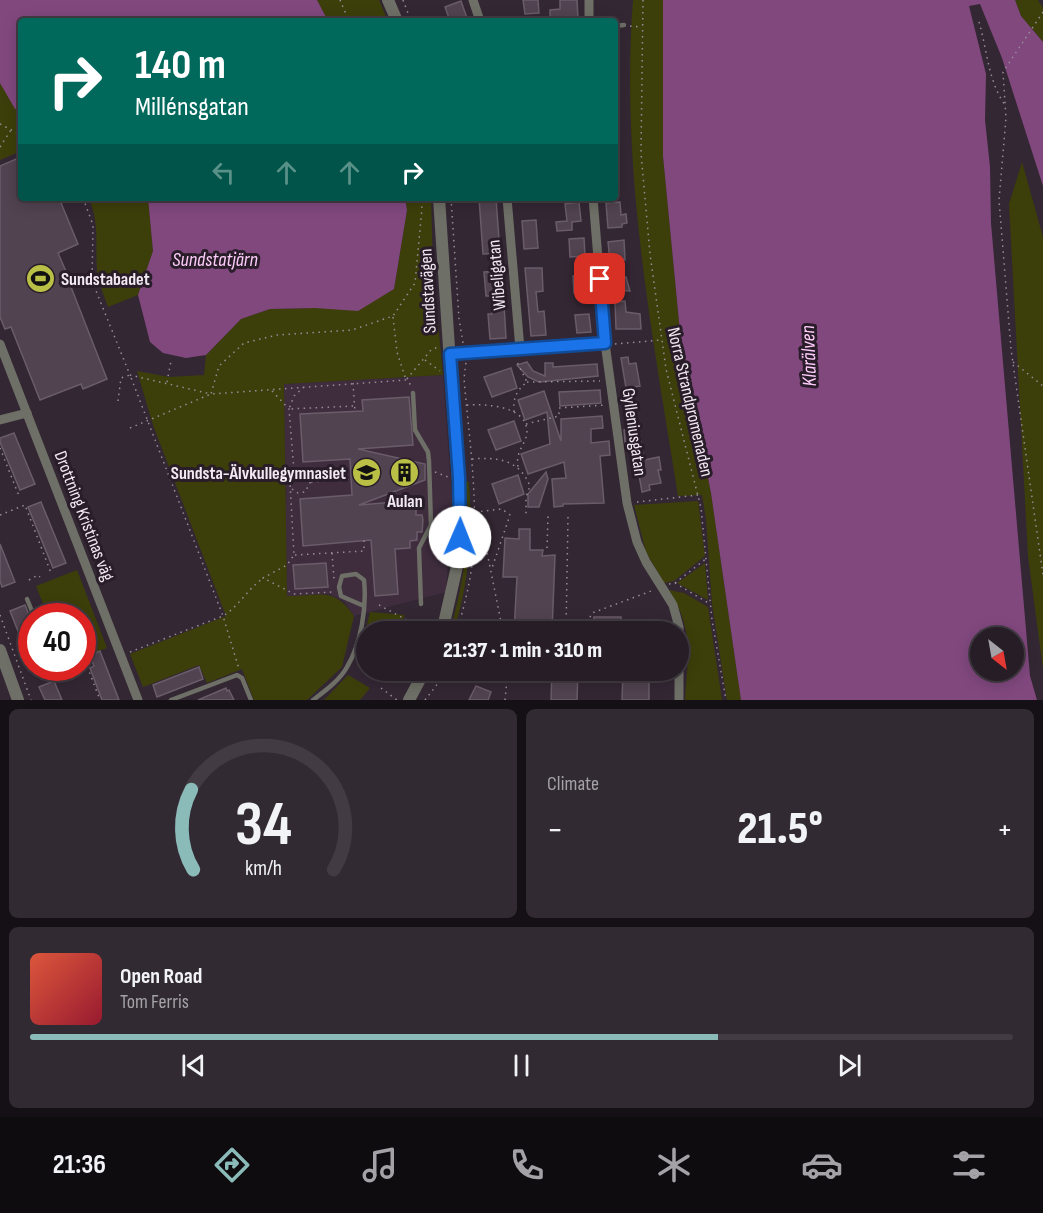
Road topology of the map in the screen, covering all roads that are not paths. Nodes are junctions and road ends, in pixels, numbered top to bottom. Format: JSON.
{"nodes":[{"id":1,"x":388,"y":0,"type":"edge"},
{"id":2,"x":473,"y":0,"type":"edge"},
{"id":3,"x":590,"y":0,"type":"edge"},
{"id":4,"x":396,"y":18,"type":"edge"},
{"id":5,"x":479,"y":18,"type":"edge"},
{"id":6,"x":589,"y":18,"type":"edge"},
{"id":7,"x":624,"y":25,"type":"road end"},
{"id":8,"x":618,"y":26,"type":"edge"},
{"id":9,"x":439,"y":201,"type":"edge"},
{"id":10,"x":507,"y":201,"type":"edge"},
{"id":11,"x":593,"y":201,"type":"edge"},
{"id":12,"x":605,"y":343,"type":"junction"},
{"id":13,"x":0,"y":344,"type":"edge"},
{"id":14,"x":449,"y":349,"type":"junction"},
{"id":15,"x":517,"y":350,"type":"junction"},
{"id":16,"x":412,"y":393,"type":"road end"},
{"id":17,"x":27,"y":414,"type":"junction"},
{"id":18,"x":0,"y":420,"type":"edge"},
{"id":19,"x":27,"y":599,"type":"dead end"},
{"id":20,"x":29,"y":603,"type":"edge"},
{"id":21,"x":421,"y":604,"type":"dead end"},
{"id":22,"x":364,"y":606,"type":"junction"},
{"id":23,"x":445,"y":621,"type":"edge"},
{"id":24,"x":0,"y":650,"type":"edge"},
{"id":25,"x":419,"y":681,"type":"edge"},
{"id":26,"x":18,"y":700,"type":"edge"},
{"id":27,"x":138,"y":700,"type":"edge"},
{"id":28,"x":171,"y":700,"type":"edge"},
{"id":29,"x":251,"y":700,"type":"edge"},
{"id":30,"x":314,"y":700,"type":"edge"},
{"id":31,"x":409,"y":700,"type":"edge"},
{"id":32,"x":679,"y":700,"type":"edge"}],
"edges":[{"from":1,"to":4,"type":"street"},
{"from":2,"to":5,"type":"street"},
{"from":3,"to":6,"type":"street"},
{"from":7,"to":8,"type":"lane"},
{"from":9,"to":14,"type":"street","name":"Sundstavägen"},
{"from":10,"to":15,"type":"street","name":"Wibeligatan"},
{"from":11,"to":12,"type":"street","name":"Gylleniusgatan"},
{"from":12,"to":15,"type":"street"},
{"from":12,"to":32,"type":"street","name":"Gylleniusgatan"},
{"from":13,"to":17,"type":"street","name":"Drottning Kristinas väg"},
{"from":14,"to":15,"type":"street"},
{"from":14,"to":23,"type":"street","name":"Sundstavägen"},
{"from":16,"to":21,"type":"lane"},
{"from":17,"to":18,"type":"street"},
{"from":17,"to":27,"type":"street","name":"Drottning Kristinas väg"},
{"from":19,"to":20,"type":"lane"},
{"from":22,"to":22,"type":"lane"},
{"from":22,"to":30,"type":"lane"},
{"from":24,"to":26,"type":"street"},
{"from":25,"to":31,"type":"street"},
{"from":28,"to":29,"type":"lane"}]}
